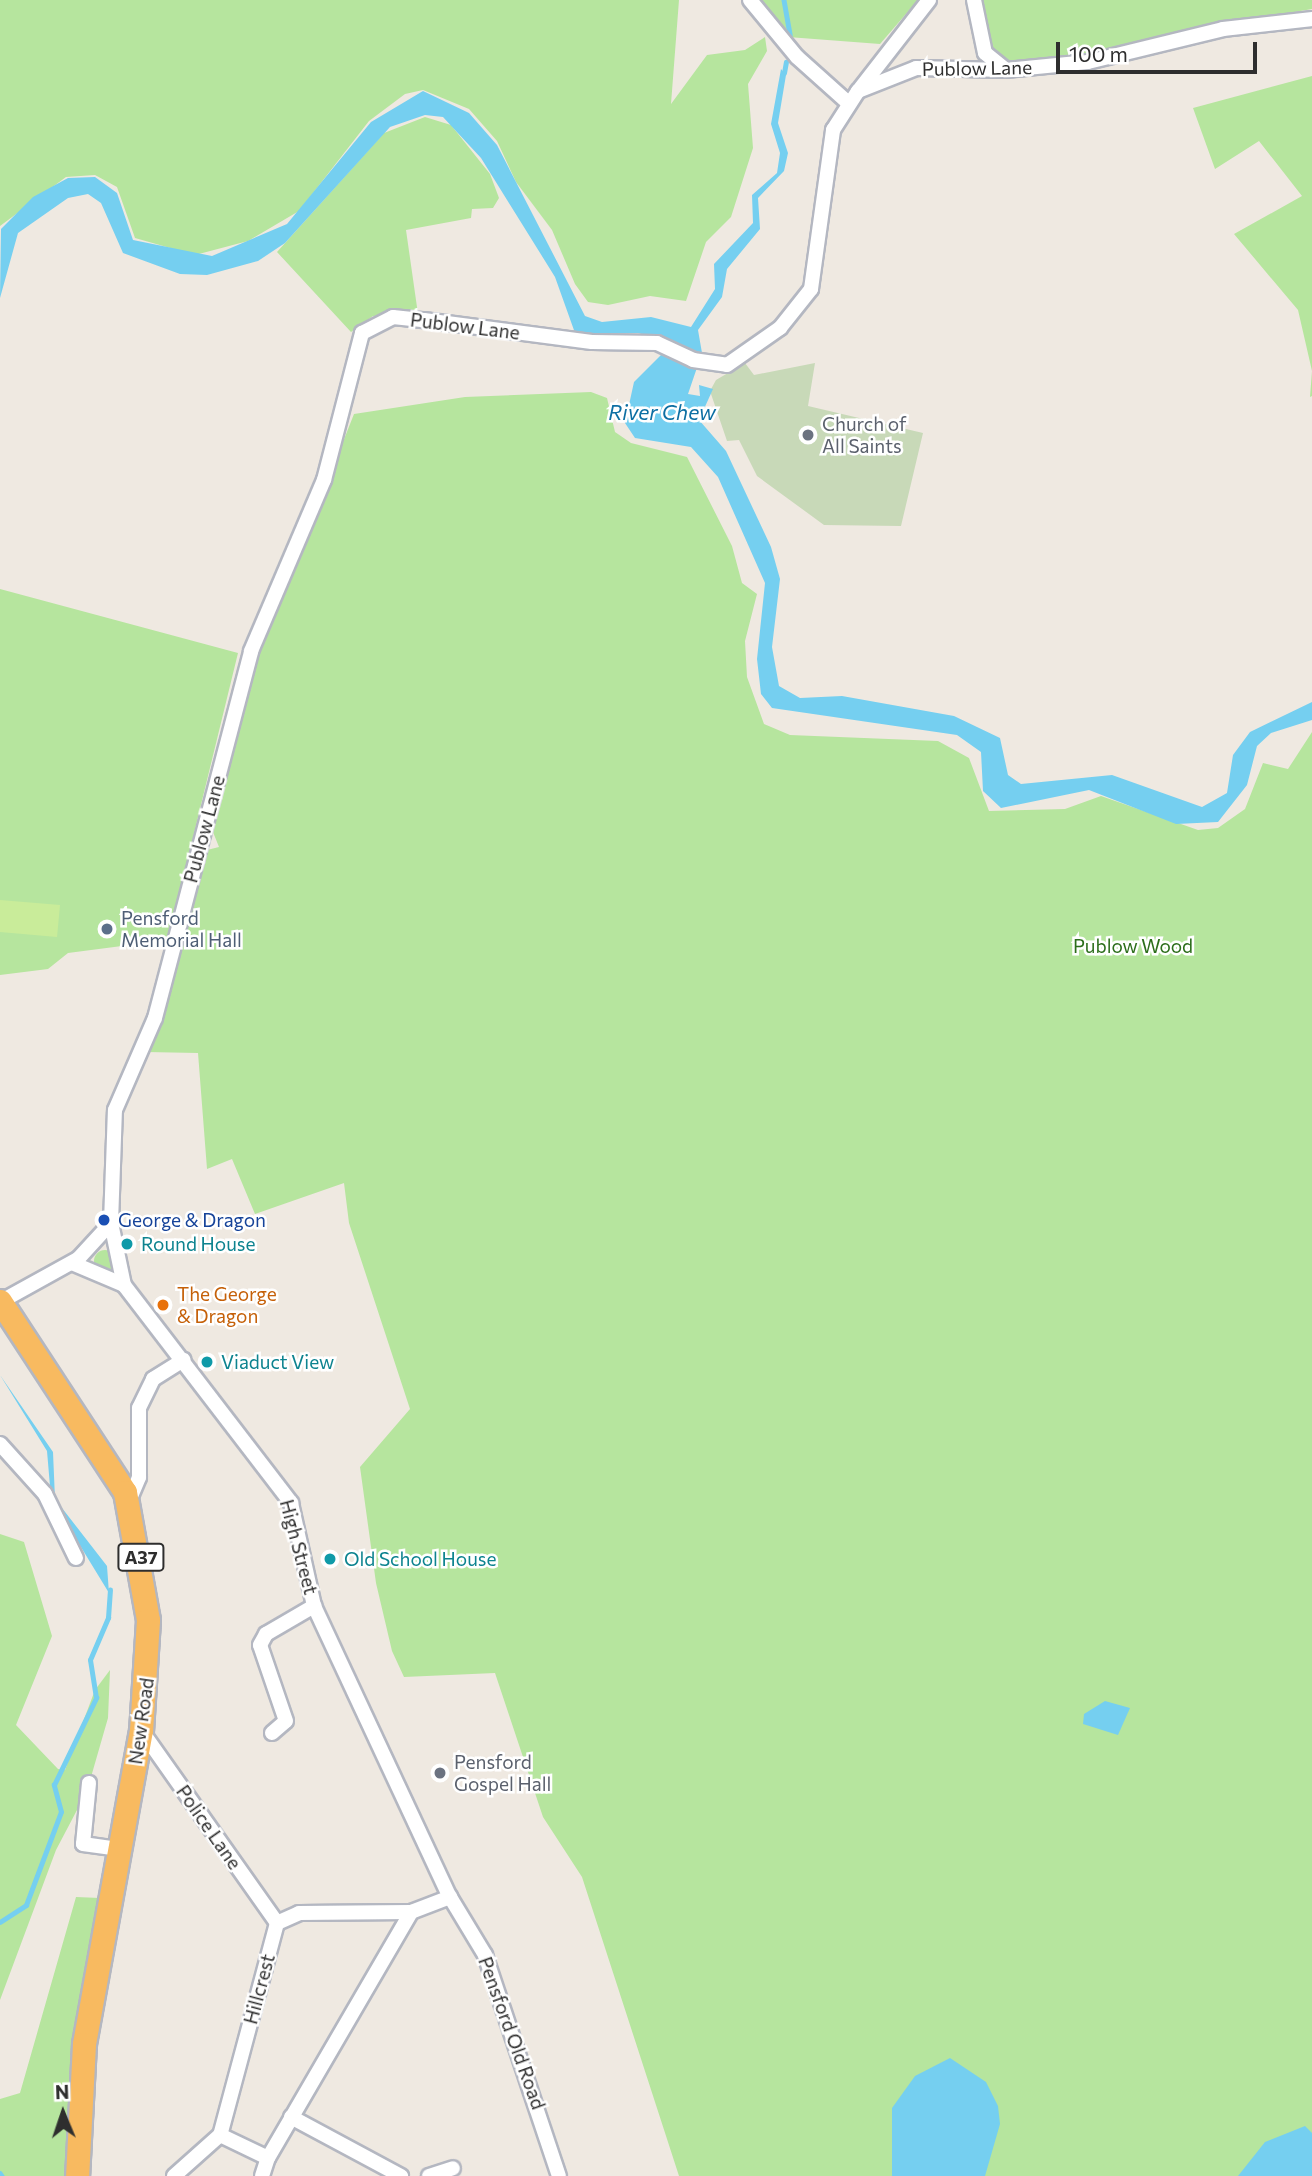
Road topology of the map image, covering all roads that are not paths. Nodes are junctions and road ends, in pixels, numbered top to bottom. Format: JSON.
{"nodes":[{"id":1,"x":750,"y":0,"type":"edge"},
{"id":2,"x":929,"y":0,"type":"edge"},
{"id":3,"x":974,"y":0,"type":"edge"},
{"id":4,"x":1312,"y":19,"type":"edge"},
{"id":5,"x":1006,"y":70,"type":"junction"},
{"id":6,"x":858,"y":91,"type":"junction"},
{"id":7,"x":846,"y":101,"type":"junction"},
{"id":8,"x":111,"y":1223,"type":"junction"},
{"id":9,"x":72,"y":1263,"type":"junction"},
{"id":10,"x":124,"y":1285,"type":"junction"},
{"id":11,"x":0,"y":1302,"type":"edge"},
{"id":12,"x":184,"y":1360,"type":"junction"},
{"id":13,"x":0,"y":1444,"type":"edge"},
{"id":14,"x":129,"y":1500,"type":"junction"},
{"id":15,"x":76,"y":1558,"type":"dead end"},
{"id":16,"x":314,"y":1606,"type":"junction"},
{"id":17,"x":141,"y":1730,"type":"junction"},
{"id":18,"x":272,"y":1733,"type":"dead end"},
{"id":19,"x":89,"y":1783,"type":"dead end"},
{"id":20,"x":120,"y":1849,"type":"junction"},
{"id":21,"x":450,"y":1897,"type":"junction"},
{"id":22,"x":411,"y":1912,"type":"junction"},
{"id":23,"x":277,"y":1923,"type":"junction"},
{"id":24,"x":291,"y":2117,"type":"junction"},
{"id":25,"x":220,"y":2135,"type":"junction"},
{"id":26,"x":268,"y":2158,"type":"junction"},
{"id":27,"x":453,"y":2168,"type":"dead end"},
{"id":28,"x":76,"y":2176,"type":"edge"},
{"id":29,"x":174,"y":2176,"type":"edge"},
{"id":30,"x":262,"y":2176,"type":"edge"},
{"id":31,"x":401,"y":2176,"type":"edge"},
{"id":32,"x":429,"y":2176,"type":"edge"},
{"id":33,"x":559,"y":2176,"type":"edge"}],
"edges":[{"from":1,"to":7,"type":"street"},
{"from":2,"to":6,"type":"street"},
{"from":3,"to":5,"type":"street"},
{"from":4,"to":5,"type":"street","name":"Publow Lane"},
{"from":5,"to":6,"type":"street","name":"Publow Lane"},
{"from":6,"to":7,"type":"street","name":"Publow Lane"},
{"from":7,"to":8,"type":"street","name":"Publow Lane"},
{"from":8,"to":9,"type":"street"},
{"from":8,"to":10,"type":"street","name":"High Street"},
{"from":9,"to":10,"type":"street"},
{"from":9,"to":11,"type":"street"},
{"from":10,"to":12,"type":"street","name":"High Street"},
{"from":11,"to":14,"type":"highway","name":"New Road","number":"A37"},
{"from":12,"to":14,"type":"street"},
{"from":12,"to":16,"type":"street","name":"High Street"},
{"from":13,"to":15,"type":"street"},
{"from":14,"to":17,"type":"highway","name":"New Road","number":"A37"},
{"from":16,"to":18,"type":"street"},
{"from":16,"to":21,"type":"street","name":"High Street"},
{"from":17,"to":20,"type":"highway","name":"New Road","number":"A37"},
{"from":17,"to":23,"type":"street","name":"Police Lane"},
{"from":19,"to":20,"type":"street"},
{"from":20,"to":28,"type":"highway","name":"New Road","number":"A37"},
{"from":21,"to":22,"type":"street"},
{"from":21,"to":33,"type":"street","name":"Pensford Old Road"},
{"from":22,"to":23,"type":"street"},
{"from":22,"to":24,"type":"street"},
{"from":23,"to":25,"type":"street","name":"Hillcrest"},
{"from":24,"to":26,"type":"street"},
{"from":24,"to":31,"type":"street"},
{"from":25,"to":26,"type":"street"},
{"from":25,"to":29,"type":"street"},
{"from":26,"to":30,"type":"street"},
{"from":27,"to":32,"type":"street"}]}
